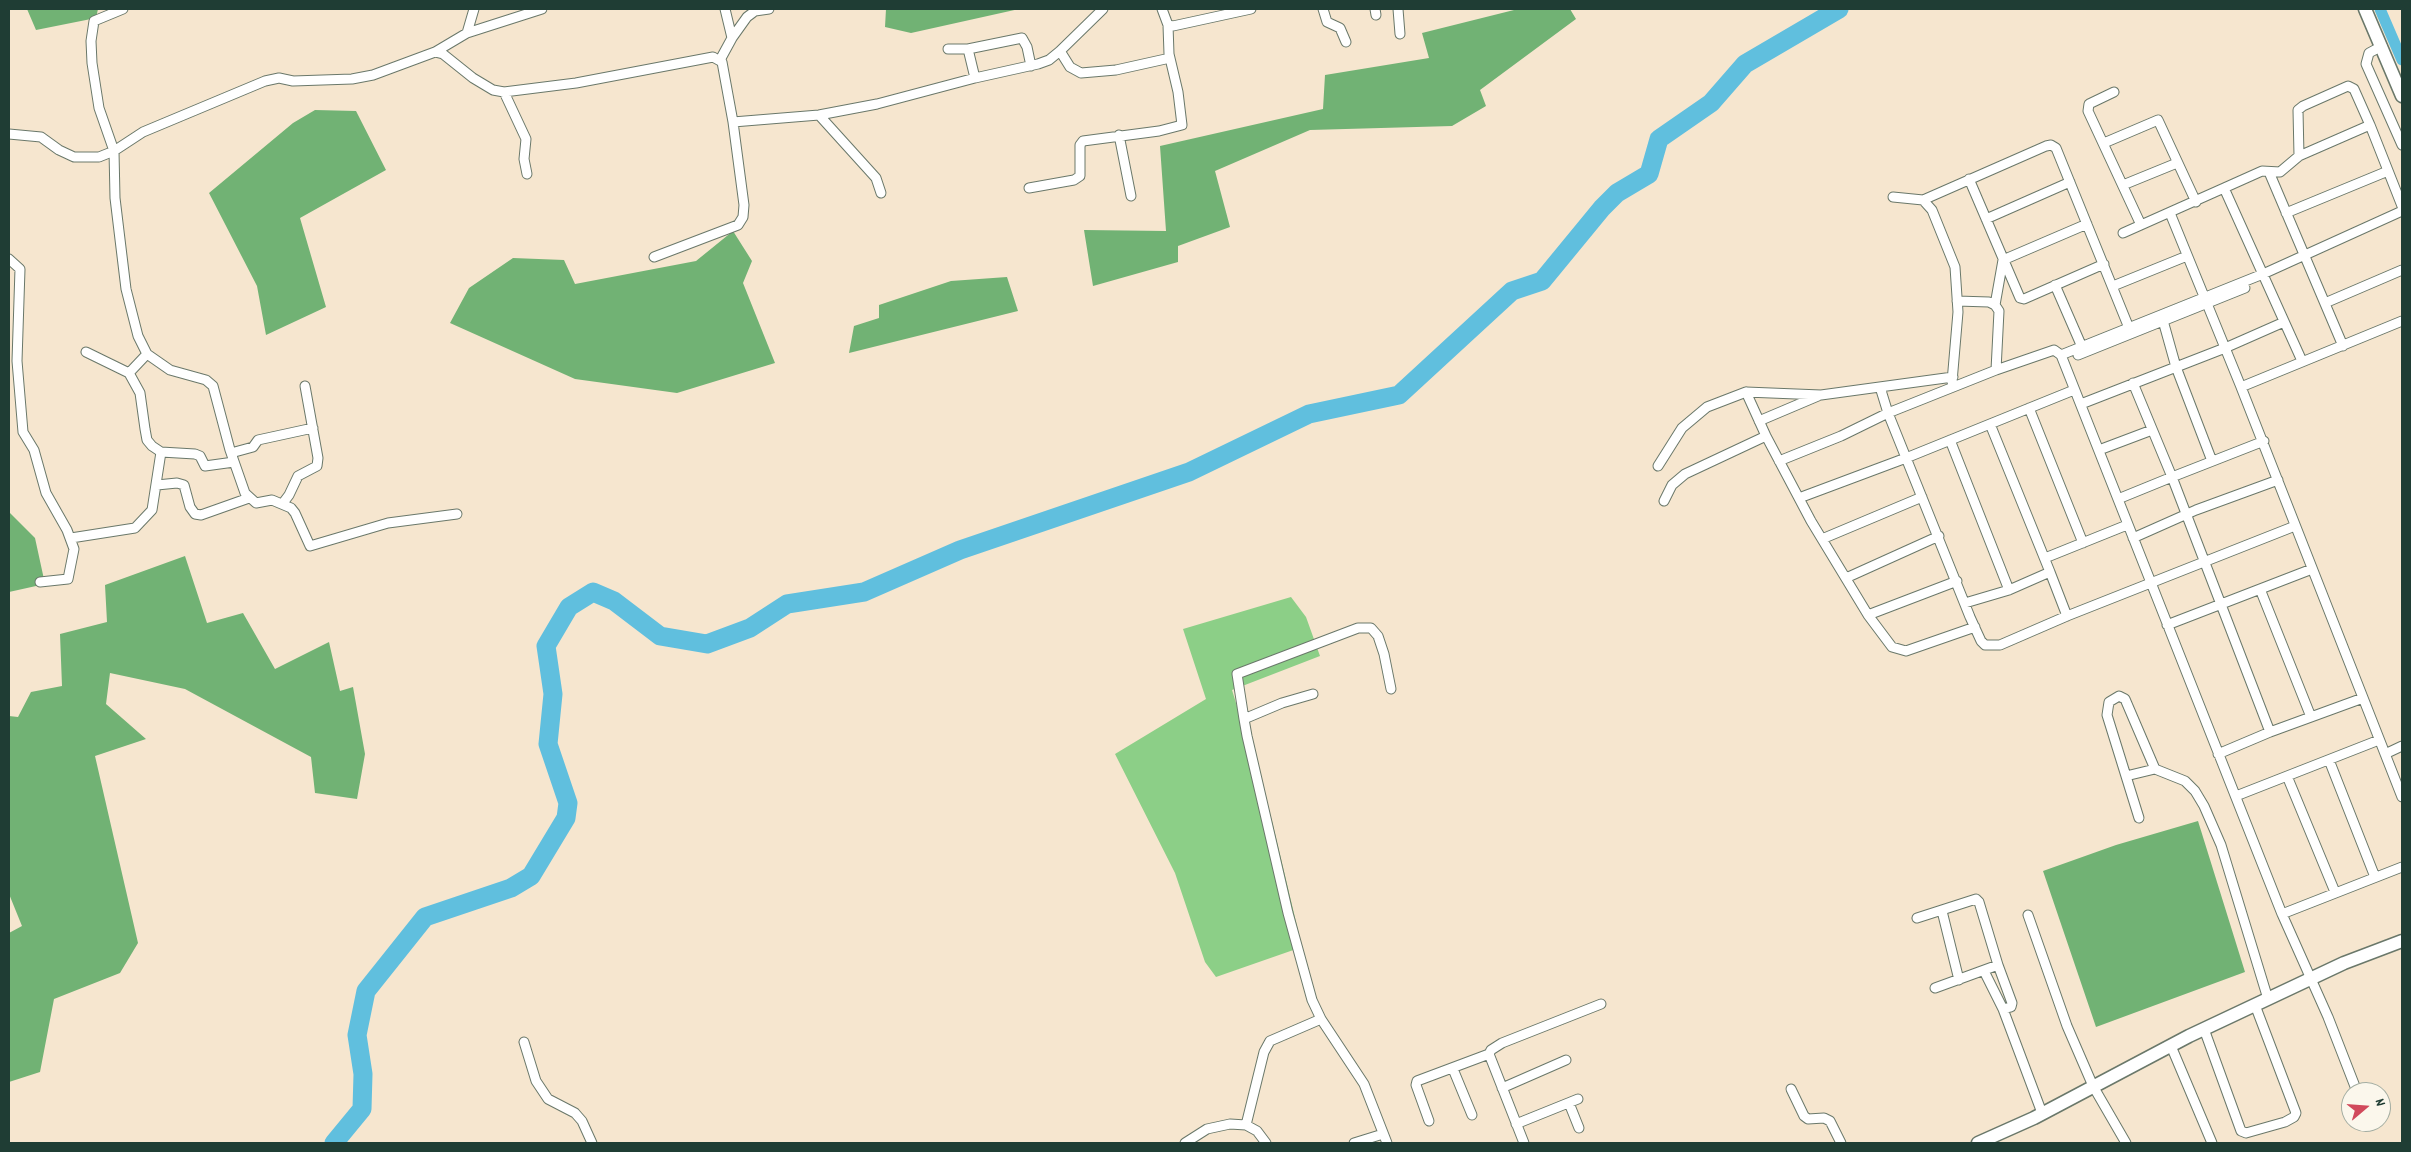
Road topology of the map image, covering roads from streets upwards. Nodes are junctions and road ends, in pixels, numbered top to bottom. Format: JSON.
{"nodes":[{"id":1,"x":124,"y":9,"type":"edge"},
{"id":2,"x":474,"y":9,"type":"edge"},
{"id":3,"x":542,"y":9,"type":"edge"},
{"id":4,"x":725,"y":9,"type":"edge"},
{"id":5,"x":769,"y":9,"type":"edge"},
{"id":6,"x":1103,"y":9,"type":"edge"},
{"id":7,"x":1162,"y":9,"type":"edge"},
{"id":8,"x":1251,"y":9,"type":"edge"},
{"id":9,"x":1323,"y":9,"type":"edge"},
{"id":10,"x":1398,"y":9,"type":"edge"},
{"id":11,"x":2365,"y":9,"type":"edge"},
{"id":12,"x":1168,"y":25,"type":"junction"},
{"id":13,"x":467,"y":33,"type":"junction"},
{"id":14,"x":1400,"y":34,"type":"dead end"},
{"id":15,"x":732,"y":38,"type":"junction"},
{"id":16,"x":1346,"y":42,"type":"dead end"},
{"id":17,"x":2382,"y":46,"type":"junction"},
{"id":18,"x":948,"y":49,"type":"dead end"},
{"id":19,"x":968,"y":49,"type":"junction"},
{"id":20,"x":1060,"y":51,"type":"junction"},
{"id":21,"x":435,"y":52,"type":"junction"},
{"id":22,"x":1170,"y":58,"type":"junction"},
{"id":23,"x":720,"y":60,"type":"junction"},
{"id":24,"x":1031,"y":66,"type":"junction"},
{"id":25,"x":975,"y":78,"type":"junction"},
{"id":26,"x":504,"y":92,"type":"junction"},
{"id":27,"x":2114,"y":92,"type":"dead end"},
{"id":28,"x":2402,"y":96,"type":"edge"},
{"id":29,"x":818,"y":114,"type":"junction"},
{"id":30,"x":734,"y":122,"type":"junction"},
{"id":31,"x":2370,"y":125,"type":"junction"},
{"id":32,"x":9,"y":134,"type":"edge"},
{"id":33,"x":1119,"y":135,"type":"junction"},
{"id":34,"x":2104,"y":143,"type":"junction"},
{"id":35,"x":2402,"y":145,"type":"edge"},
{"id":36,"x":114,"y":152,"type":"junction"},
{"id":37,"x":2299,"y":156,"type":"junction"},
{"id":38,"x":2178,"y":162,"type":"junction"},
{"id":39,"x":2388,"y":171,"type":"junction"},
{"id":40,"x":2269,"y":172,"type":"junction"},
{"id":41,"x":527,"y":174,"type":"dead end"},
{"id":42,"x":1969,"y":179,"type":"junction"},
{"id":43,"x":2070,"y":182,"type":"junction"},
{"id":44,"x":2122,"y":185,"type":"junction"},
{"id":45,"x":1029,"y":188,"type":"dead end"},
{"id":46,"x":2224,"y":188,"type":"junction"},
{"id":47,"x":881,"y":193,"type":"dead end"},
{"id":48,"x":1131,"y":196,"type":"dead end"},
{"id":49,"x":1893,"y":197,"type":"dead end"},
{"id":50,"x":1923,"y":200,"type":"junction"},
{"id":51,"x":2196,"y":202,"type":"junction"},
{"id":52,"x":2402,"y":206,"type":"edge"},
{"id":53,"x":2402,"y":211,"type":"edge"},
{"id":54,"x":2170,"y":213,"type":"junction"},
{"id":55,"x":2286,"y":214,"type":"junction"},
{"id":56,"x":2402,"y":217,"type":"edge"},
{"id":57,"x":1986,"y":219,"type":"junction"},
{"id":58,"x":2087,"y":224,"type":"junction"},
{"id":59,"x":2141,"y":225,"type":"junction"},
{"id":60,"x":2123,"y":233,"type":"dead end"},
{"id":61,"x":2187,"y":256,"type":"junction"},
{"id":62,"x":654,"y":257,"type":"dead end"},
{"id":63,"x":2305,"y":258,"type":"junction"},
{"id":64,"x":9,"y":260,"type":"edge"},
{"id":65,"x":2003,"y":260,"type":"junction"},
{"id":66,"x":2104,"y":264,"type":"junction"},
{"id":67,"x":2402,"y":270,"type":"edge"},
{"id":68,"x":2264,"y":277,"type":"junction"},
{"id":69,"x":2055,"y":284,"type":"junction"},
{"id":70,"x":2113,"y":286,"type":"junction"},
{"id":71,"x":2207,"y":299,"type":"junction"},
{"id":72,"x":1957,"y":300,"type":"junction"},
{"id":73,"x":2325,"y":303,"type":"junction"},
{"id":74,"x":1996,"y":305,"type":"junction"},
{"id":75,"x":2162,"y":318,"type":"junction"},
{"id":76,"x":2402,"y":321,"type":"edge"},
{"id":77,"x":2284,"y":322,"type":"junction"},
{"id":78,"x":2129,"y":328,"type":"junction"},
{"id":79,"x":2343,"y":346,"type":"junction"},
{"id":80,"x":2082,"y":347,"type":"junction"},
{"id":81,"x":2225,"y":348,"type":"junction"},
{"id":82,"x":86,"y":352,"type":"dead end"},
{"id":83,"x":147,"y":354,"type":"junction"},
{"id":84,"x":2062,"y":357,"type":"junction"},
{"id":85,"x":2302,"y":361,"type":"junction"},
{"id":86,"x":2176,"y":367,"type":"junction"},
{"id":87,"x":1996,"y":370,"type":"junction"},
{"id":88,"x":129,"y":373,"type":"junction"},
{"id":89,"x":1954,"y":378,"type":"junction"},
{"id":90,"x":2133,"y":383,"type":"junction"},
{"id":91,"x":305,"y":386,"type":"dead end"},
{"id":92,"x":1880,"y":387,"type":"junction"},
{"id":93,"x":2241,"y":387,"type":"junction"},
{"id":94,"x":1950,"y":388,"type":"junction"},
{"id":95,"x":2074,"y":390,"type":"junction"},
{"id":96,"x":1746,"y":392,"type":"junction"},
{"id":97,"x":1821,"y":395,"type":"junction"},
{"id":98,"x":2081,"y":404,"type":"junction"},
{"id":99,"x":2029,"y":408,"type":"junction"},
{"id":100,"x":1888,"y":413,"type":"junction"},
{"id":101,"x":1759,"y":421,"type":"junction"},
{"id":102,"x":1990,"y":424,"type":"junction"},
{"id":103,"x":313,"y":428,"type":"junction"},
{"id":104,"x":2152,"y":430,"type":"junction"},
{"id":105,"x":1766,"y":436,"type":"junction"},
{"id":106,"x":1950,"y":440,"type":"junction"},
{"id":107,"x":2264,"y":441,"type":"junction"},
{"id":108,"x":2099,"y":450,"type":"junction"},
{"id":109,"x":161,"y":452,"type":"junction"},
{"id":110,"x":233,"y":457,"type":"junction"},
{"id":111,"x":1906,"y":458,"type":"junction"},
{"id":112,"x":1779,"y":461,"type":"junction"},
{"id":113,"x":2212,"y":461,"type":"junction"},
{"id":114,"x":1658,"y":466,"type":"dead end"},
{"id":115,"x":2172,"y":477,"type":"junction"},
{"id":116,"x":2278,"y":480,"type":"junction"},
{"id":117,"x":156,"y":485,"type":"junction"},
{"id":118,"x":1922,"y":497,"type":"junction"},
{"id":119,"x":249,"y":498,"type":"junction"},
{"id":120,"x":1799,"y":498,"type":"junction"},
{"id":121,"x":2118,"y":499,"type":"junction"},
{"id":122,"x":1664,"y":501,"type":"dead end"},
{"id":123,"x":283,"y":503,"type":"junction"},
{"id":124,"x":456,"y":514,"type":"dead end"},
{"id":125,"x":2186,"y":516,"type":"junction"},
{"id":126,"x":2127,"y":525,"type":"junction"},
{"id":127,"x":2295,"y":526,"type":"junction"},
{"id":128,"x":1939,"y":536,"type":"junction"},
{"id":129,"x":71,"y":538,"type":"junction"},
{"id":130,"x":2133,"y":538,"type":"junction"},
{"id":131,"x":1822,"y":539,"type":"junction"},
{"id":132,"x":2083,"y":543,"type":"junction"},
{"id":133,"x":2045,"y":558,"type":"junction"},
{"id":134,"x":2203,"y":562,"type":"junction"},
{"id":135,"x":2312,"y":569,"type":"junction"},
{"id":136,"x":2050,"y":572,"type":"junction"},
{"id":137,"x":1846,"y":578,"type":"junction"},
{"id":138,"x":1957,"y":581,"type":"junction"},
{"id":139,"x":40,"y":582,"type":"dead end"},
{"id":140,"x":2150,"y":583,"type":"junction"},
{"id":141,"x":2260,"y":589,"type":"junction"},
{"id":142,"x":2009,"y":590,"type":"junction"},
{"id":143,"x":1965,"y":603,"type":"junction"},
{"id":144,"x":2220,"y":605,"type":"junction"},
{"id":145,"x":1868,"y":615,"type":"junction"},
{"id":146,"x":2067,"y":616,"type":"junction"},
{"id":147,"x":2167,"y":625,"type":"junction"},
{"id":148,"x":1975,"y":627,"type":"junction"},
{"id":149,"x":1391,"y":689,"type":"dead end"},
{"id":150,"x":1313,"y":694,"type":"dead end"},
{"id":151,"x":2363,"y":698,"type":"junction"},
{"id":152,"x":2311,"y":717,"type":"junction"},
{"id":153,"x":1244,"y":719,"type":"junction"},
{"id":154,"x":2270,"y":732,"type":"junction"},
{"id":155,"x":2379,"y":740,"type":"junction"},
{"id":156,"x":2402,"y":746,"type":"edge"},
{"id":157,"x":2218,"y":754,"type":"junction"},
{"id":158,"x":2385,"y":754,"type":"junction"},
{"id":159,"x":2329,"y":760,"type":"junction"},
{"id":160,"x":2154,"y":769,"type":"junction"},
{"id":161,"x":2126,"y":776,"type":"junction"},
{"id":162,"x":2287,"y":776,"type":"junction"},
{"id":163,"x":2236,"y":796,"type":"junction"},
{"id":164,"x":2402,"y":797,"type":"edge"},
{"id":165,"x":2139,"y":818,"type":"dead end"},
{"id":166,"x":2402,"y":867,"type":"edge"},
{"id":167,"x":2375,"y":878,"type":"junction"},
{"id":168,"x":2335,"y":892,"type":"junction"},
{"id":169,"x":1942,"y":911,"type":"junction"},
{"id":170,"x":2282,"y":914,"type":"junction"},
{"id":171,"x":2028,"y":915,"type":"dead end"},
{"id":172,"x":1917,"y":918,"type":"dead end"},
{"id":173,"x":2402,"y":941,"type":"edge"},
{"id":174,"x":1998,"y":965,"type":"junction"},
{"id":175,"x":1984,"y":971,"type":"junction"},
{"id":176,"x":2310,"y":979,"type":"junction"},
{"id":177,"x":1959,"y":980,"type":"junction"},
{"id":178,"x":1935,"y":988,"type":"dead end"},
{"id":179,"x":2268,"y":999,"type":"junction"},
{"id":180,"x":1601,"y":1004,"type":"dead end"},
{"id":181,"x":2256,"y":1005,"type":"junction"},
{"id":182,"x":2003,"y":1009,"type":"junction"},
{"id":183,"x":1321,"y":1019,"type":"junction"},
{"id":184,"x":2204,"y":1029,"type":"junction"},
{"id":185,"x":524,"y":1042,"type":"dead end"},
{"id":186,"x":2171,"y":1046,"type":"junction"},
{"id":187,"x":1489,"y":1054,"type":"junction"},
{"id":188,"x":1566,"y":1060,"type":"dead end"},
{"id":189,"x":1453,"y":1069,"type":"junction"},
{"id":190,"x":2353,"y":1082,"type":"edge"},
{"id":191,"x":2093,"y":1086,"type":"junction"},
{"id":192,"x":1502,"y":1088,"type":"junction"},
{"id":193,"x":1791,"y":1088,"type":"dead end"},
{"id":194,"x":1578,"y":1099,"type":"dead end"},
{"id":195,"x":1569,"y":1103,"type":"junction"},
{"id":196,"x":2042,"y":1113,"type":"junction"},
{"id":197,"x":1472,"y":1115,"type":"dead end"},
{"id":198,"x":1429,"y":1121,"type":"dead end"},
{"id":199,"x":1516,"y":1124,"type":"junction"},
{"id":200,"x":1246,"y":1125,"type":"junction"},
{"id":201,"x":1579,"y":1128,"type":"dead end"},
{"id":202,"x":1383,"y":1134,"type":"junction"},
{"id":203,"x":592,"y":1143,"type":"edge"},
{"id":204,"x":1185,"y":1143,"type":"edge"},
{"id":205,"x":1266,"y":1143,"type":"edge"},
{"id":206,"x":1354,"y":1143,"type":"edge"},
{"id":207,"x":1387,"y":1143,"type":"edge"},
{"id":208,"x":1524,"y":1143,"type":"edge"},
{"id":209,"x":1841,"y":1143,"type":"edge"},
{"id":210,"x":1978,"y":1143,"type":"edge"},
{"id":211,"x":2126,"y":1143,"type":"edge"},
{"id":212,"x":2212,"y":1143,"type":"edge"}],
"edges":[{"from":1,"to":36,"type":"street"},
{"from":2,"to":13,"type":"street"},
{"from":3,"to":13,"type":"street"},
{"from":4,"to":15,"type":"street"},
{"from":5,"to":15,"type":"street"},
{"from":6,"to":20,"type":"street"},
{"from":7,"to":12,"type":"street"},
{"from":8,"to":12,"type":"street"},
{"from":9,"to":16,"type":"street"},
{"from":10,"to":14,"type":"street"},
{"from":11,"to":17,"type":"street"},
{"from":12,"to":22,"type":"street"},
{"from":13,"to":21,"type":"street"},
{"from":15,"to":23,"type":"street"},
{"from":17,"to":28,"type":"street"},
{"from":17,"to":35,"type":"street"},
{"from":18,"to":19,"type":"street"},
{"from":19,"to":24,"type":"street"},
{"from":19,"to":25,"type":"street"},
{"from":20,"to":22,"type":"street"},
{"from":20,"to":24,"type":"street"},
{"from":21,"to":26,"type":"street"},
{"from":21,"to":36,"type":"street"},
{"from":22,"to":33,"type":"street"},
{"from":23,"to":26,"type":"street"},
{"from":23,"to":30,"type":"street"},
{"from":24,"to":25,"type":"street"},
{"from":25,"to":29,"type":"street"},
{"from":26,"to":41,"type":"street"},
{"from":27,"to":34,"type":"street"},
{"from":29,"to":30,"type":"street"},
{"from":29,"to":47,"type":"street"},
{"from":30,"to":62,"type":"street"},
{"from":31,"to":37,"type":"street"},
{"from":31,"to":37,"type":"street"},
{"from":31,"to":39,"type":"street"},
{"from":32,"to":36,"type":"street"},
{"from":33,"to":45,"type":"street"},
{"from":33,"to":48,"type":"street"},
{"from":34,"to":38,"type":"street"},
{"from":34,"to":44,"type":"street"},
{"from":36,"to":83,"type":"street"},
{"from":37,"to":40,"type":"street"},
{"from":38,"to":44,"type":"street"},
{"from":38,"to":51,"type":"street"},
{"from":39,"to":52,"type":"street"},
{"from":39,"to":55,"type":"street"},
{"from":40,"to":46,"type":"street"},
{"from":40,"to":55,"type":"street"},
{"from":42,"to":43,"type":"street"},
{"from":42,"to":50,"type":"street"},
{"from":42,"to":57,"type":"street"},
{"from":43,"to":57,"type":"street"},
{"from":43,"to":58,"type":"street"},
{"from":44,"to":59,"type":"street"},
{"from":46,"to":51,"type":"street"},
{"from":46,"to":68,"type":"street"},
{"from":49,"to":50,"type":"street"},
{"from":50,"to":72,"type":"street"},
{"from":51,"to":54,"type":"street"},
{"from":53,"to":63,"type":"street"},
{"from":54,"to":59,"type":"street"},
{"from":54,"to":61,"type":"street"},
{"from":55,"to":63,"type":"street"},
{"from":56,"to":63,"type":"street"},
{"from":57,"to":65,"type":"street"},
{"from":58,"to":65,"type":"street"},
{"from":58,"to":66,"type":"street"},
{"from":59,"to":60,"type":"street"},
{"from":61,"to":70,"type":"street"},
{"from":61,"to":71,"type":"street"},
{"from":63,"to":68,"type":"street"},
{"from":63,"to":73,"type":"street"},
{"from":64,"to":129,"type":"street"},
{"from":65,"to":69,"type":"street"},
{"from":65,"to":74,"type":"street"},
{"from":66,"to":69,"type":"street"},
{"from":66,"to":70,"type":"street"},
{"from":67,"to":73,"type":"street"},
{"from":68,"to":71,"type":"street"},
{"from":68,"to":77,"type":"street"},
{"from":69,"to":80,"type":"street"},
{"from":70,"to":78,"type":"street"},
{"from":71,"to":75,"type":"street"},
{"from":71,"to":81,"type":"street"},
{"from":72,"to":74,"type":"street"},
{"from":72,"to":89,"type":"street"},
{"from":73,"to":79,"type":"street"},
{"from":74,"to":87,"type":"street"},
{"from":75,"to":78,"type":"street"},
{"from":75,"to":84,"type":"street"},
{"from":75,"to":86,"type":"street"},
{"from":76,"to":79,"type":"street"},
{"from":77,"to":81,"type":"street"},
{"from":77,"to":85,"type":"street"},
{"from":78,"to":80,"type":"street"},
{"from":79,"to":85,"type":"street"},
{"from":80,"to":84,"type":"street"},
{"from":81,"to":86,"type":"street"},
{"from":81,"to":93,"type":"street"},
{"from":82,"to":88,"type":"street"},
{"from":83,"to":88,"type":"street"},
{"from":83,"to":110,"type":"street"},
{"from":84,"to":87,"type":"street"},
{"from":84,"to":95,"type":"street"},
{"from":85,"to":93,"type":"street"},
{"from":86,"to":90,"type":"street"},
{"from":86,"to":113,"type":"street"},
{"from":87,"to":94,"type":"street"},
{"from":88,"to":109,"type":"street"},
{"from":89,"to":92,"type":"street"},
{"from":89,"to":94,"type":"street"},
{"from":90,"to":98,"type":"street"},
{"from":90,"to":104,"type":"street"},
{"from":91,"to":103,"type":"street"},
{"from":92,"to":97,"type":"street"},
{"from":92,"to":100,"type":"street"},
{"from":93,"to":107,"type":"street"},
{"from":94,"to":100,"type":"street"},
{"from":95,"to":98,"type":"street"},
{"from":95,"to":99,"type":"street"},
{"from":96,"to":97,"type":"street"},
{"from":96,"to":101,"type":"street"},
{"from":96,"to":114,"type":"street"},
{"from":97,"to":101,"type":"street"},
{"from":98,"to":108,"type":"street"},
{"from":99,"to":102,"type":"street"},
{"from":99,"to":132,"type":"street"},
{"from":100,"to":111,"type":"street"},
{"from":100,"to":112,"type":"street"},
{"from":101,"to":105,"type":"street"},
{"from":102,"to":106,"type":"street"},
{"from":102,"to":133,"type":"street"},
{"from":103,"to":110,"type":"street"},
{"from":103,"to":123,"type":"street"},
{"from":104,"to":108,"type":"street"},
{"from":104,"to":115,"type":"street"},
{"from":105,"to":112,"type":"street"},
{"from":105,"to":122,"type":"street"},
{"from":106,"to":111,"type":"street"},
{"from":106,"to":142,"type":"street"},
{"from":107,"to":113,"type":"street"},
{"from":107,"to":116,"type":"street"},
{"from":108,"to":121,"type":"street"},
{"from":109,"to":110,"type":"street"},
{"from":109,"to":117,"type":"street"},
{"from":110,"to":119,"type":"street"},
{"from":111,"to":118,"type":"street"},
{"from":111,"to":120,"type":"street"},
{"from":112,"to":120,"type":"street"},
{"from":113,"to":115,"type":"street"},
{"from":115,"to":121,"type":"street"},
{"from":115,"to":125,"type":"street"},
{"from":116,"to":125,"type":"street"},
{"from":116,"to":127,"type":"street"},
{"from":117,"to":119,"type":"street"},
{"from":117,"to":129,"type":"street"},
{"from":118,"to":128,"type":"street"},
{"from":118,"to":131,"type":"street"},
{"from":119,"to":123,"type":"street"},
{"from":120,"to":131,"type":"street"},
{"from":121,"to":126,"type":"street"},
{"from":123,"to":124,"type":"street"},
{"from":125,"to":130,"type":"street"},
{"from":125,"to":134,"type":"street"},
{"from":126,"to":130,"type":"street"},
{"from":126,"to":132,"type":"street"},
{"from":127,"to":134,"type":"street"},
{"from":127,"to":135,"type":"street"},
{"from":128,"to":137,"type":"street"},
{"from":128,"to":138,"type":"street"},
{"from":129,"to":139,"type":"street"},
{"from":130,"to":140,"type":"street"},
{"from":131,"to":137,"type":"street"},
{"from":132,"to":133,"type":"street"},
{"from":133,"to":136,"type":"street"},
{"from":134,"to":140,"type":"street"},
{"from":134,"to":144,"type":"street"},
{"from":135,"to":141,"type":"street"},
{"from":135,"to":151,"type":"street"},
{"from":136,"to":142,"type":"street"},
{"from":136,"to":146,"type":"street"},
{"from":137,"to":145,"type":"street"},
{"from":138,"to":143,"type":"street"},
{"from":138,"to":145,"type":"street"},
{"from":140,"to":146,"type":"street"},
{"from":140,"to":147,"type":"street"},
{"from":141,"to":144,"type":"street"},
{"from":141,"to":152,"type":"street"},
{"from":142,"to":143,"type":"street"},
{"from":143,"to":148,"type":"street"},
{"from":144,"to":147,"type":"street"},
{"from":144,"to":154,"type":"street"},
{"from":145,"to":148,"type":"street"},
{"from":146,"to":148,"type":"street"},
{"from":147,"to":157,"type":"street"},
{"from":149,"to":153,"type":"street"},
{"from":150,"to":153,"type":"street"},
{"from":151,"to":152,"type":"street"},
{"from":151,"to":155,"type":"street"},
{"from":152,"to":154,"type":"street"},
{"from":153,"to":183,"type":"street"},
{"from":154,"to":157,"type":"street"},
{"from":155,"to":158,"type":"street"},
{"from":155,"to":159,"type":"street"},
{"from":156,"to":158,"type":"street"},
{"from":157,"to":163,"type":"street"},
{"from":158,"to":164,"type":"street"},
{"from":159,"to":162,"type":"street"},
{"from":159,"to":167,"type":"street"},
{"from":160,"to":161,"type":"street"},
{"from":160,"to":161,"type":"street"},
{"from":160,"to":179,"type":"street"},
{"from":161,"to":165,"type":"street"},
{"from":162,"to":163,"type":"street"},
{"from":162,"to":168,"type":"street"},
{"from":163,"to":170,"type":"street"},
{"from":166,"to":167,"type":"street"},
{"from":167,"to":168,"type":"street"},
{"from":168,"to":170,"type":"street"},
{"from":169,"to":172,"type":"street"},
{"from":169,"to":174,"type":"street"},
{"from":169,"to":177,"type":"street"},
{"from":170,"to":176,"type":"street"},
{"from":171,"to":191,"type":"street"},
{"from":173,"to":176,"type":"street"},
{"from":174,"to":175,"type":"street"},
{"from":174,"to":182,"type":"street"},
{"from":175,"to":177,"type":"street"},
{"from":175,"to":182,"type":"street"},
{"from":176,"to":179,"type":"street"},
{"from":176,"to":190,"type":"street"},
{"from":177,"to":178,"type":"street"},
{"from":179,"to":181,"type":"street"},
{"from":180,"to":187,"type":"street"},
{"from":181,"to":184,"type":"street"},
{"from":181,"to":184,"type":"street"},
{"from":182,"to":196,"type":"street"},
{"from":183,"to":200,"type":"street"},
{"from":183,"to":202,"type":"street"},
{"from":184,"to":186,"type":"street"},
{"from":185,"to":203,"type":"street"},
{"from":186,"to":191,"type":"street"},
{"from":186,"to":212,"type":"street"},
{"from":187,"to":189,"type":"street"},
{"from":187,"to":192,"type":"street"},
{"from":188,"to":192,"type":"street"},
{"from":189,"to":197,"type":"street"},
{"from":189,"to":198,"type":"street"},
{"from":191,"to":196,"type":"street"},
{"from":191,"to":211,"type":"street"},
{"from":192,"to":199,"type":"street"},
{"from":193,"to":209,"type":"street"},
{"from":194,"to":195,"type":"street"},
{"from":195,"to":199,"type":"street"},
{"from":195,"to":201,"type":"street"},
{"from":196,"to":210,"type":"street"},
{"from":199,"to":208,"type":"street"},
{"from":200,"to":204,"type":"street"},
{"from":200,"to":205,"type":"street"},
{"from":202,"to":206,"type":"street"},
{"from":202,"to":207,"type":"street"}]}
